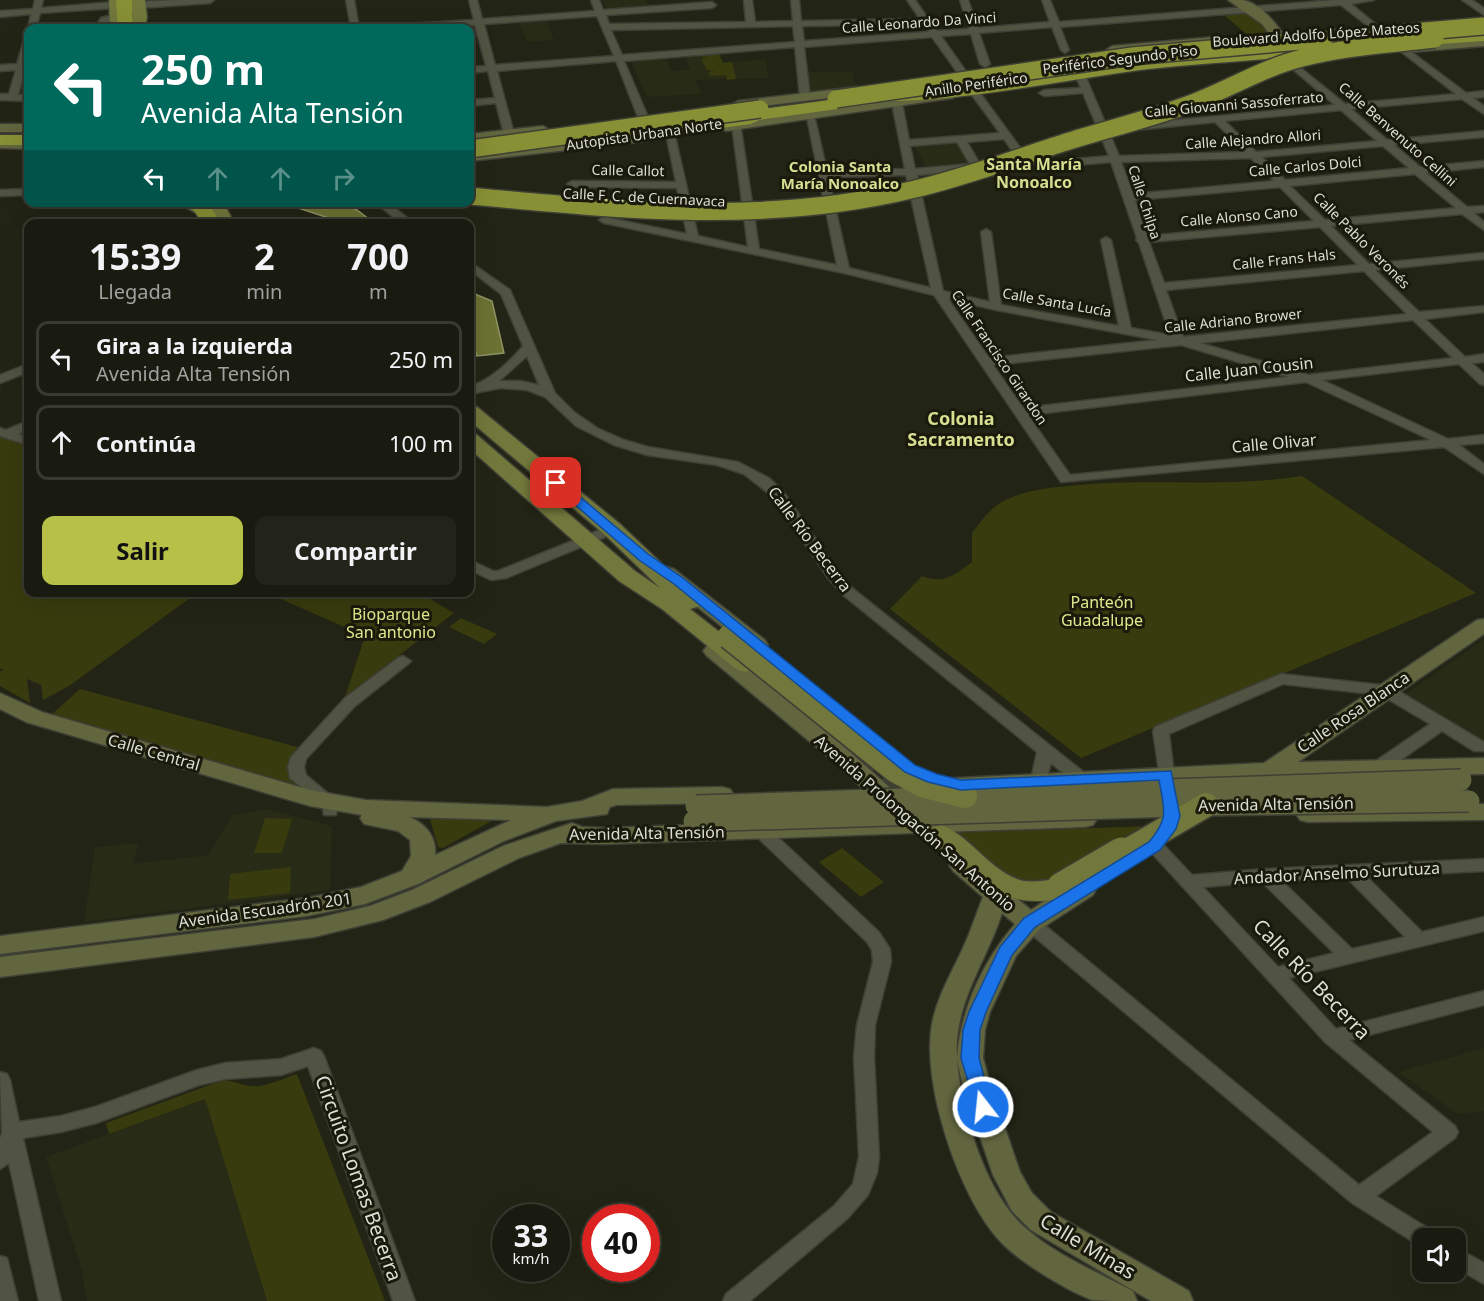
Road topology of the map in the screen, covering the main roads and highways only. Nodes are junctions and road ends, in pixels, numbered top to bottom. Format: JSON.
{"nodes":[{"id":1,"x":1231,"y":6,"type":"edge"},
{"id":2,"x":1255,"y":6,"type":"edge"},
{"id":3,"x":124,"y":13,"type":"edge"},
{"id":4,"x":134,"y":24,"type":"edge"},
{"id":5,"x":1484,"y":29,"type":"edge"},
{"id":6,"x":1291,"y":39,"type":"junction"},
{"id":7,"x":1435,"y":39,"type":"junction"},
{"id":8,"x":1484,"y":42,"type":"edge"},
{"id":9,"x":1343,"y":49,"type":"junction"},
{"id":10,"x":836,"y":99,"type":"junction"},
{"id":11,"x":895,"y":100,"type":"junction"},
{"id":12,"x":760,"y":108,"type":"junction"},
{"id":13,"x":810,"y":108,"type":"junction"},
{"id":14,"x":647,"y":120,"type":"junction"},
{"id":15,"x":24,"y":130,"type":"edge"},
{"id":16,"x":0,"y":131,"type":"edge"},
{"id":17,"x":0,"y":142,"type":"edge"},
{"id":18,"x":24,"y":142,"type":"edge"},
{"id":19,"x":474,"y":146,"type":"edge"},
{"id":20,"x":474,"y":146,"type":"edge"},
{"id":21,"x":474,"y":146,"type":"edge"},
{"id":22,"x":474,"y":146,"type":"edge"},
{"id":23,"x":474,"y":146,"type":"edge"},
{"id":24,"x":474,"y":146,"type":"edge"},
{"id":25,"x":474,"y":146,"type":"edge"},
{"id":26,"x":474,"y":198,"type":"edge"},
{"id":27,"x":197,"y":207,"type":"edge"},
{"id":28,"x":208,"y":219,"type":"edge"},
{"id":29,"x":213,"y":219,"type":"edge"},
{"id":30,"x":474,"y":414,"type":"edge"},
{"id":31,"x":474,"y":442,"type":"edge"},
{"id":32,"x":644,"y":557,"type":"junction"},
{"id":33,"x":1484,"y":625,"type":"edge"},
{"id":34,"x":0,"y":700,"type":"edge"},
{"id":35,"x":858,"y":750,"type":"junction"},
{"id":36,"x":1482,"y":757,"type":"edge"},
{"id":37,"x":1269,"y":770,"type":"junction"},
{"id":38,"x":1166,"y":774,"type":"junction"},
{"id":39,"x":1085,"y":778,"type":"junction"},
{"id":40,"x":1039,"y":780,"type":"junction"},
{"id":41,"x":963,"y":790,"type":"junction"},
{"id":42,"x":881,"y":792,"type":"junction"},
{"id":43,"x":1477,"y":795,"type":"edge"},
{"id":44,"x":324,"y":804,"type":"junction"},
{"id":45,"x":1206,"y":805,"type":"junction"},
{"id":46,"x":586,"y":808,"type":"junction"},
{"id":47,"x":695,"y":813,"type":"junction"},
{"id":48,"x":1236,"y":814,"type":"junction"},
{"id":49,"x":1172,"y":816,"type":"junction"},
{"id":50,"x":1106,"y":818,"type":"junction"},
{"id":51,"x":554,"y":824,"type":"junction"},
{"id":52,"x":930,"y":830,"type":"junction"},
{"id":53,"x":409,"y":878,"type":"junction"},
{"id":54,"x":995,"y":896,"type":"junction"},
{"id":55,"x":1029,"y":923,"type":"junction"},
{"id":56,"x":0,"y":945,"type":"edge"},
{"id":57,"x":50,"y":950,"type":"junction"},
{"id":58,"x":0,"y":967,"type":"edge"},
{"id":59,"x":1071,"y":1238,"type":"junction"},
{"id":60,"x":1049,"y":1259,"type":"junction"},
{"id":61,"x":1122,"y":1301,"type":"edge"},
{"id":62,"x":1178,"y":1301,"type":"edge"}],
"edges":[{"from":1,"to":2,"type":"main road"},
{"from":2,"to":6,"type":"main road"},
{"from":3,"to":4,"type":"main road"},
{"from":5,"to":6,"type":"highway","name":"Anillo Periférico"},
{"from":5,"to":7,"type":"highway","name":"Periférico Segundo Piso"},
{"from":5,"to":10,"type":"highway","name":"Periférico Segundo Piso","bridge":true},
{"from":5,"to":11,"type":"highway","name":"Anillo Periférico"},
{"from":6,"to":10,"type":"highway","bridge":true},
{"from":6,"to":13,"type":"main road","name":"Boulevard Adolfo López Mateos"},
{"from":6,"to":19,"type":"highway","name":"Anillo Periférico"},
{"from":7,"to":9,"type":"highway","name":"Periférico Segundo Piso","bridge":true},
{"from":7,"to":26,"type":"highway","bridge":true},
{"from":8,"to":9,"type":"main road","name":"Boulevard Adolfo López Mateos"},
{"from":9,"to":11,"type":"main road","name":"Boulevard Adolfo López Mateos"},
{"from":9,"to":11,"type":"highway","bridge":true},
{"from":9,"to":13,"type":"highway","name":"Periférico Segundo Piso","bridge":true},
{"from":10,"to":12,"type":"highway","name":"Periférico Segundo Piso"},
{"from":11,"to":13,"type":"main road","name":"Boulevard Adolfo López Mateos"},
{"from":11,"to":20,"type":"highway","name":"Anillo Periférico"},
{"from":12,"to":14,"type":"highway","name":"Periférico Segundo Piso","bridge":true},
{"from":12,"to":23,"type":"highway","bridge":true},
{"from":13,"to":14,"type":"main road","name":"Boulevard Adolfo López Mateos"},
{"from":13,"to":21,"type":"main road","name":"Boulevard Adolfo López Mateos"},
{"from":13,"to":22,"type":"highway","name":"Autopista Urbana Norte"},
{"from":14,"to":24,"type":"highway","bridge":true},
{"from":14,"to":25,"type":"highway","name":"Autopista Urbana Norte","bridge":true},
{"from":15,"to":16,"type":"highway"},
{"from":17,"to":18,"type":"highway"},
{"from":27,"to":28,"type":"highway"},
{"from":27,"to":29,"type":"highway"},
{"from":30,"to":32,"type":"main road","name":"Avenida Prolongación San Antonio"},
{"from":31,"to":35,"type":"main road"},
{"from":32,"to":35,"type":"main road","name":"Avenida Prolongación San Antonio"},
{"from":32,"to":41,"type":"main road","bridge":true},
{"from":33,"to":37,"type":"main road","name":"Calle Rosa Blanca"},
{"from":34,"to":44,"type":"main road","name":"Calle Central"},
{"from":35,"to":41,"type":"main road","name":"Avenida Prolongación San Antonio"},
{"from":35,"to":42,"type":"main road","name":"Avenida Prolongación San Antonio"},
{"from":36,"to":37,"type":"main road","name":"Avenida Alta Tensión"},
{"from":37,"to":38,"type":"main road","name":"Avenida Alta Tensión"},
{"from":37,"to":48,"type":"main road","name":"Calle Rosa Blanca"},
{"from":38,"to":39,"type":"main road","name":"Avenida Alta Tensión"},
{"from":38,"to":49,"type":"main road"},
{"from":39,"to":40,"type":"main road","name":"Avenida Alta Tensión"},
{"from":39,"to":50,"type":"main road"},
{"from":40,"to":41,"type":"main road","name":"Avenida Alta Tensión"},
{"from":40,"to":52,"type":"main road"},
{"from":41,"to":42,"type":"main road","name":"Avenida Alta Tensión"},
{"from":41,"to":43,"type":"main road","name":"Avenida Alta Tensión","bridge":true},
{"from":41,"to":47,"type":"main road","name":"Avenida Alta Tensión","bridge":true},
{"from":42,"to":46,"type":"main road","name":"Avenida Alta Tensión"},
{"from":42,"to":52,"type":"main road","name":"Avenida Prolongación San Antonio"},
{"from":43,"to":45,"type":"main road","name":"Avenida Alta Tensión","bridge":true},
{"from":43,"to":48,"type":"main road","name":"Avenida Alta Tensión"},
{"from":44,"to":51,"type":"main road","name":"Calle Central"},
{"from":44,"to":53,"type":"main road","name":"Calle Central"},
{"from":45,"to":47,"type":"main road","name":"Avenida Alta Tensión","bridge":true},
{"from":45,"to":52,"type":"main road","bridge":true},
{"from":46,"to":47,"type":"main road","name":"Avenida Alta Tensión"},
{"from":46,"to":51,"type":"main road","name":"Avenida Escuadrón 201"},
{"from":47,"to":51,"type":"main road","name":"Avenida Alta Tensión"},
{"from":48,"to":49,"type":"main road","name":"Avenida Alta Tensión"},
{"from":49,"to":50,"type":"main road","name":"Avenida Alta Tensión"},
{"from":49,"to":55,"type":"main road","name":"Calle Minas"},
{"from":50,"to":52,"type":"main road","name":"Avenida Alta Tensión"},
{"from":51,"to":52,"type":"main road","name":"Avenida Alta Tensión"},
{"from":51,"to":53,"type":"main road","name":"Avenida Escuadrón 201"},
{"from":51,"to":57,"type":"main road","name":"Avenida Escuadrón 201"},
{"from":52,"to":54,"type":"main road","name":"Avenida Prolongación San Antonio"},
{"from":53,"to":57,"type":"main road","name":"Avenida Escuadrón 201"},
{"from":54,"to":55,"type":"main road","name":"Avenida Prolongación San Antonio"},
{"from":54,"to":60,"type":"main road","name":"Calle Minas"},
{"from":55,"to":59,"type":"main road","name":"Calle Minas"},
{"from":56,"to":57,"type":"main road","name":"Avenida Escuadrón 201"},
{"from":57,"to":58,"type":"main road","name":"Avenida Escuadrón 201"},
{"from":59,"to":60,"type":"main road"},
{"from":59,"to":62,"type":"main road","name":"Calle Minas"},
{"from":60,"to":61,"type":"main road","name":"Calle Minas"}]}
